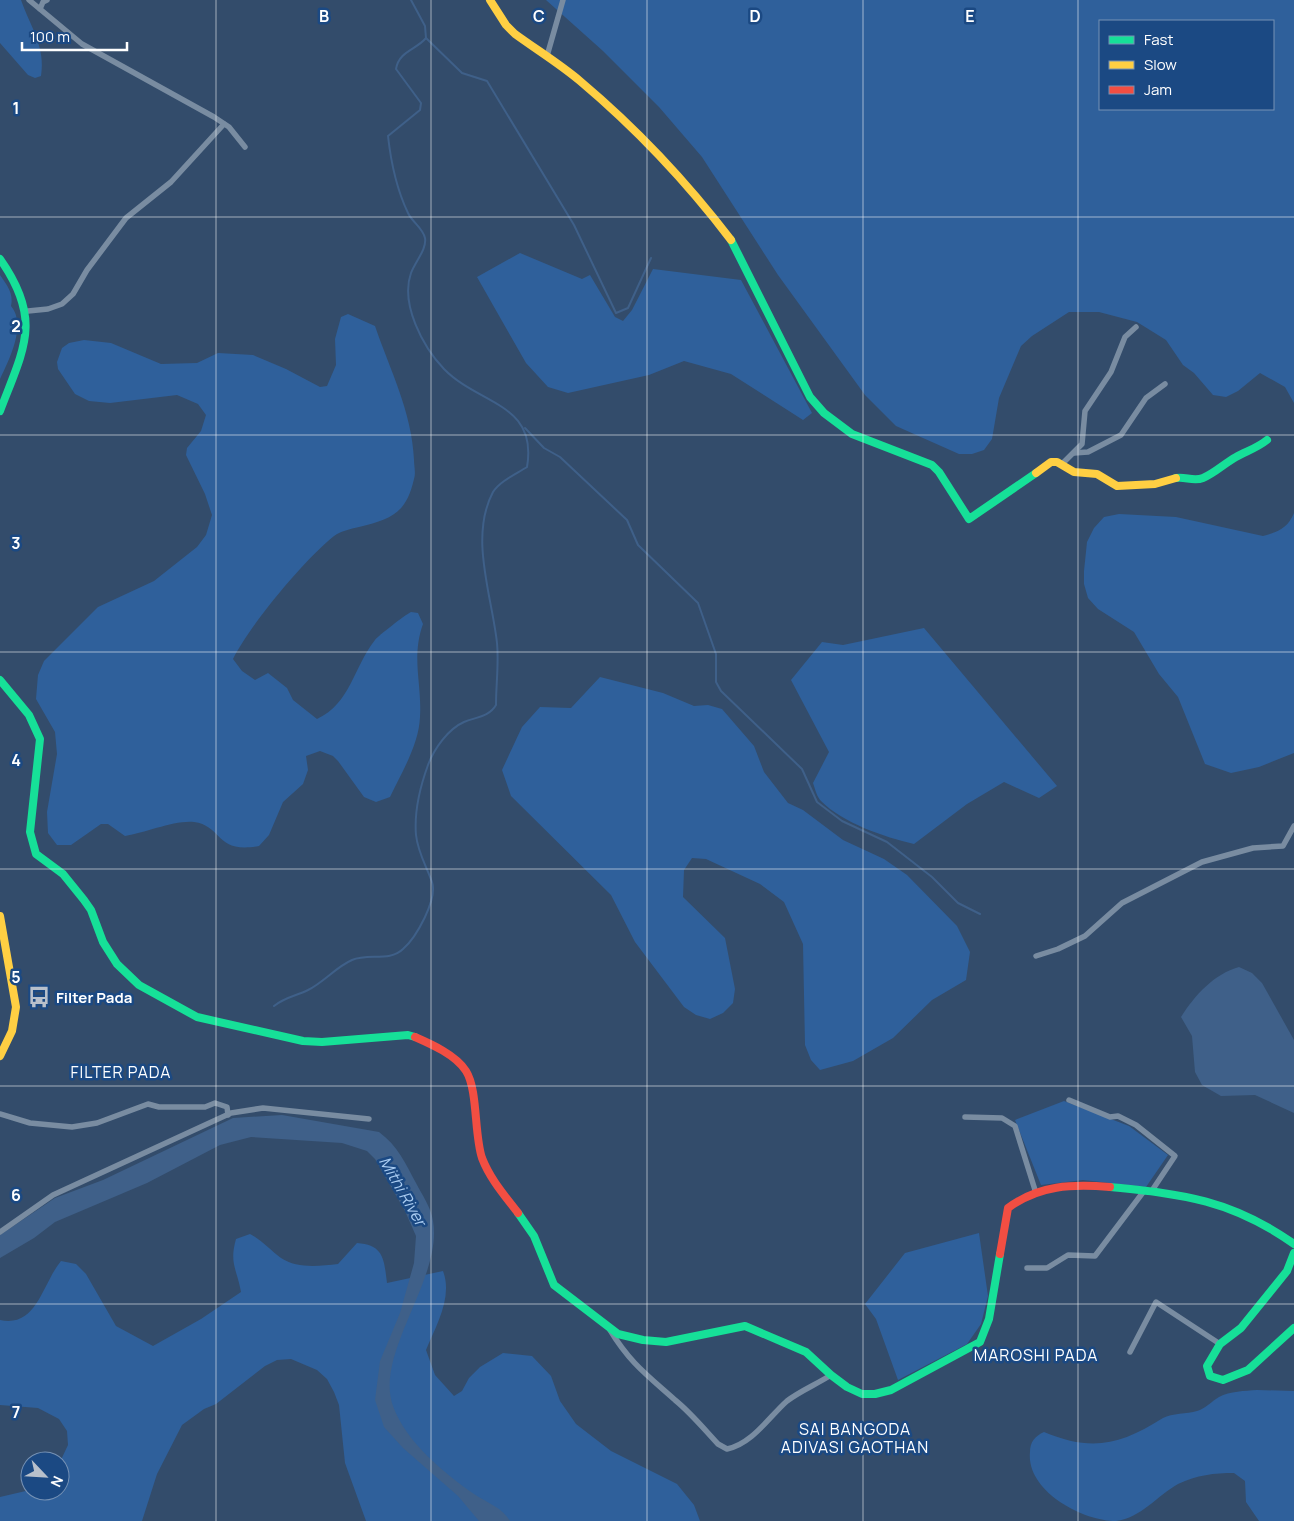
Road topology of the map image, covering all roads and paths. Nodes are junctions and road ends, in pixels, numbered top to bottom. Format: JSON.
{"nodes":[{"id":1,"x":29,"y":0,"type":"edge"},
{"id":2,"x":48,"y":0,"type":"edge"},
{"id":3,"x":490,"y":0,"type":"edge"},
{"id":4,"x":563,"y":0,"type":"edge"},
{"id":5,"x":40,"y":9,"type":"junction"},
{"id":6,"x":546,"y":56,"type":"junction"},
{"id":7,"x":224,"y":124,"type":"junction"},
{"id":8,"x":245,"y":148,"type":"dead end"},
{"id":9,"x":0,"y":259,"type":"edge"},
{"id":10,"x":28,"y":311,"type":"junction"},
{"id":11,"x":1136,"y":326,"type":"dead end"},
{"id":12,"x":1165,"y":384,"type":"dead end"},
{"id":13,"x":0,"y":411,"type":"edge"},
{"id":14,"x":1267,"y":440,"type":"dead end"},
{"id":15,"x":1074,"y":453,"type":"junction"},
{"id":16,"x":1062,"y":464,"type":"junction"},
{"id":17,"x":0,"y":680,"type":"edge"},
{"id":18,"x":1294,"y":826,"type":"edge"},
{"id":19,"x":0,"y":916,"type":"edge"},
{"id":20,"x":1036,"y":956,"type":"dead end"},
{"id":21,"x":0,"y":1056,"type":"edge"},
{"id":22,"x":1069,"y":1100,"type":"dead end"},
{"id":23,"x":0,"y":1114,"type":"edge"},
{"id":24,"x":228,"y":1115,"type":"junction"},
{"id":25,"x":965,"y":1118,"type":"dead end"},
{"id":26,"x":370,"y":1119,"type":"dead end"},
{"id":27,"x":1034,"y":1190,"type":"junction"},
{"id":28,"x":1147,"y":1192,"type":"junction"},
{"id":29,"x":0,"y":1232,"type":"edge"},
{"id":30,"x":1294,"y":1244,"type":"edge"},
{"id":31,"x":1294,"y":1253,"type":"edge"},
{"id":32,"x":1027,"y":1268,"type":"dead end"},
{"id":33,"x":1294,"y":1328,"type":"edge"},
{"id":34,"x":610,"y":1330,"type":"junction"},
{"id":35,"x":1220,"y":1344,"type":"junction"},
{"id":36,"x":1130,"y":1352,"type":"dead end"},
{"id":37,"x":831,"y":1375,"type":"junction"}],
"edges":[{"from":1,"to":5,"type":"street"},
{"from":2,"to":5,"type":"street"},
{"from":3,"to":6,"type":"street"},
{"from":4,"to":6,"type":"street"},
{"from":5,"to":7,"type":"street"},
{"from":6,"to":16,"type":"street"},
{"from":7,"to":8,"type":"street"},
{"from":7,"to":10,"type":"street"},
{"from":9,"to":10,"type":"street"},
{"from":10,"to":13,"type":"street"},
{"from":11,"to":15,"type":"street"},
{"from":12,"to":15,"type":"street"},
{"from":14,"to":16,"type":"street"},
{"from":15,"to":16,"type":"street"},
{"from":17,"to":34,"type":"street"},
{"from":18,"to":20,"type":"street"},
{"from":19,"to":21,"type":"street"},
{"from":22,"to":28,"type":"street"},
{"from":23,"to":24,"type":"street"},
{"from":24,"to":26,"type":"street"},
{"from":24,"to":29,"type":"street"},
{"from":25,"to":27,"type":"street"},
{"from":27,"to":28,"type":"street"},
{"from":27,"to":37,"type":"street"},
{"from":28,"to":30,"type":"street"},
{"from":28,"to":32,"type":"street"},
{"from":31,"to":35,"type":"street"},
{"from":33,"to":35,"type":"street"},
{"from":34,"to":37,"type":"street"},
{"from":34,"to":37,"type":"street"},
{"from":35,"to":36,"type":"street"}]}
